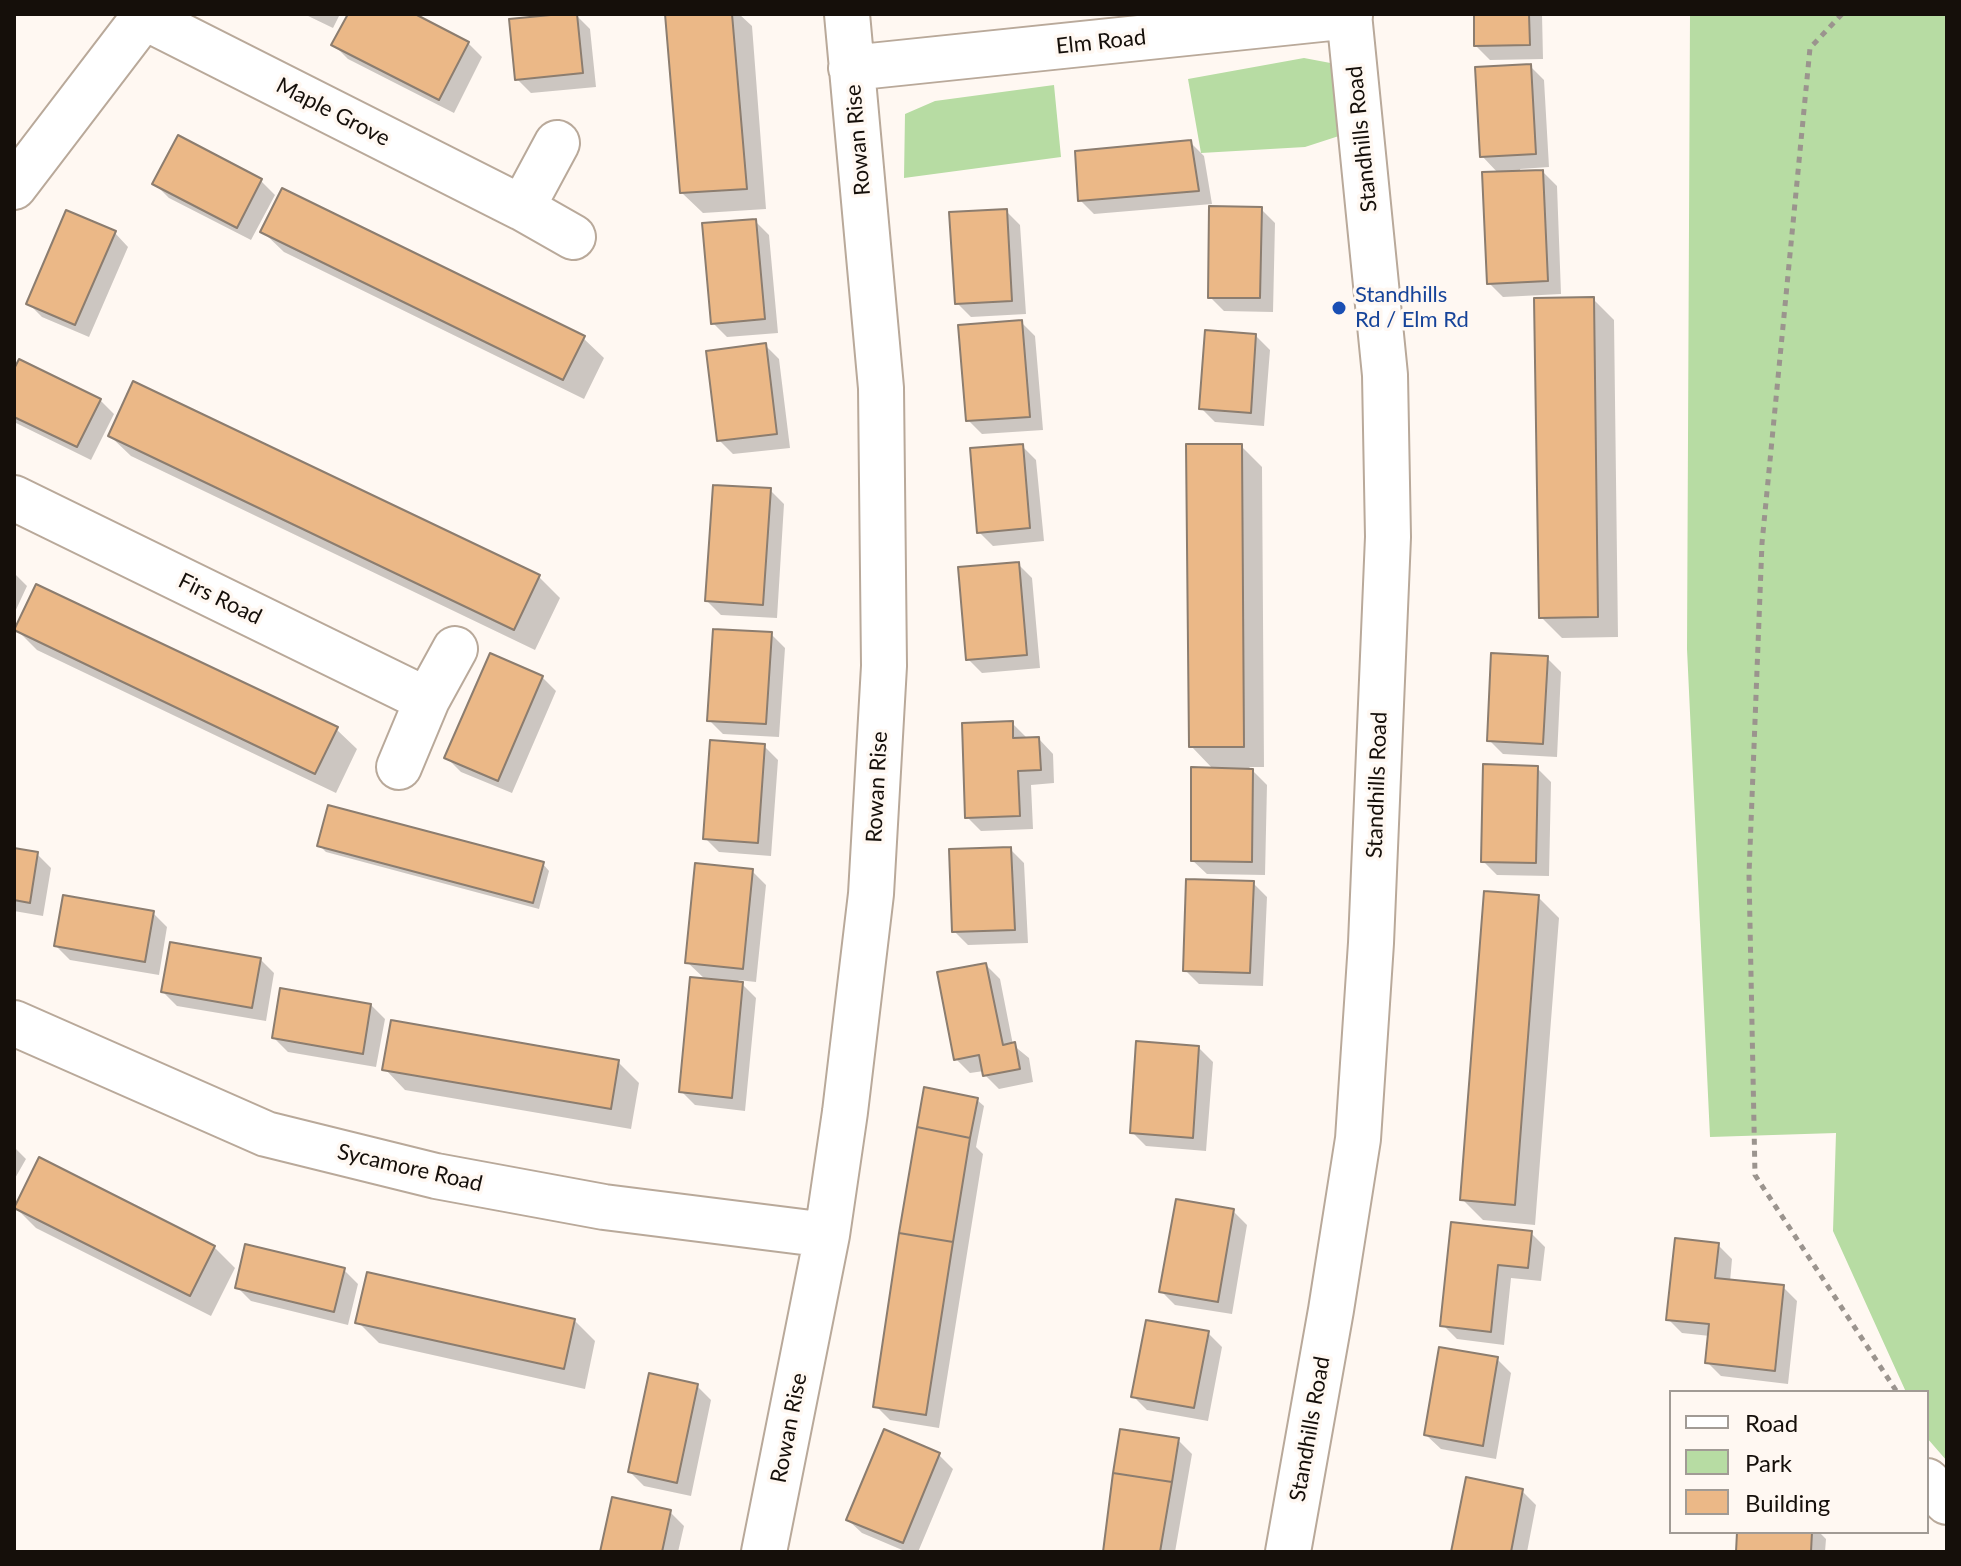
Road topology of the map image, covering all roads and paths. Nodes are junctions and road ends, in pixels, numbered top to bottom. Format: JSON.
{"nodes":[{"id":1,"x":847,"y":14,"type":"edge"},
{"id":2,"x":1842,"y":14,"type":"edge"},
{"id":3,"x":1350,"y":15,"type":"edge"},
{"id":4,"x":145,"y":16,"type":"edge"},
{"id":5,"x":851,"y":68,"type":"junction"},
{"id":6,"x":557,"y":143,"type":"dead end"},
{"id":7,"x":14,"y":187,"type":"edge"},
{"id":8,"x":522,"y":208,"type":"junction"},
{"id":9,"x":573,"y":237,"type":"dead end"},
{"id":10,"x":14,"y":498,"type":"edge"},
{"id":11,"x":455,"y":649,"type":"dead end"},
{"id":12,"x":427,"y":700,"type":"junction"},
{"id":13,"x":399,"y":767,"type":"dead end"},
{"id":14,"x":14,"y":1023,"type":"edge"},
{"id":15,"x":827,"y":1235,"type":"junction"},
{"id":16,"x":1896,"y":1390,"type":"edge"},
{"id":17,"x":1929,"y":1483,"type":"edge"},
{"id":18,"x":1947,"y":1502,"type":"edge"},
{"id":19,"x":764,"y":1552,"type":"edge"},
{"id":20,"x":1288,"y":1552,"type":"edge"}],
"edges":[{"from":1,"to":5,"type":"street","name":"Rowan Rise"},
{"from":2,"to":16,"type":"path"},
{"from":3,"to":5,"type":"street","name":"Elm Road"},
{"from":3,"to":20,"type":"street","name":"Standhills Road"},
{"from":4,"to":7,"type":"street"},
{"from":4,"to":8,"type":"street","name":"Maple Grove"},
{"from":5,"to":15,"type":"street","name":"Rowan Rise"},
{"from":6,"to":8,"type":"street"},
{"from":8,"to":9,"type":"street","name":"Maple Grove"},
{"from":10,"to":12,"type":"street","name":"Firs Road"},
{"from":11,"to":12,"type":"street"},
{"from":12,"to":13,"type":"street"},
{"from":14,"to":15,"type":"street","name":"Sycamore Road"},
{"from":15,"to":19,"type":"street","name":"Rowan Rise"},
{"from":17,"to":18,"type":"street"}]}
